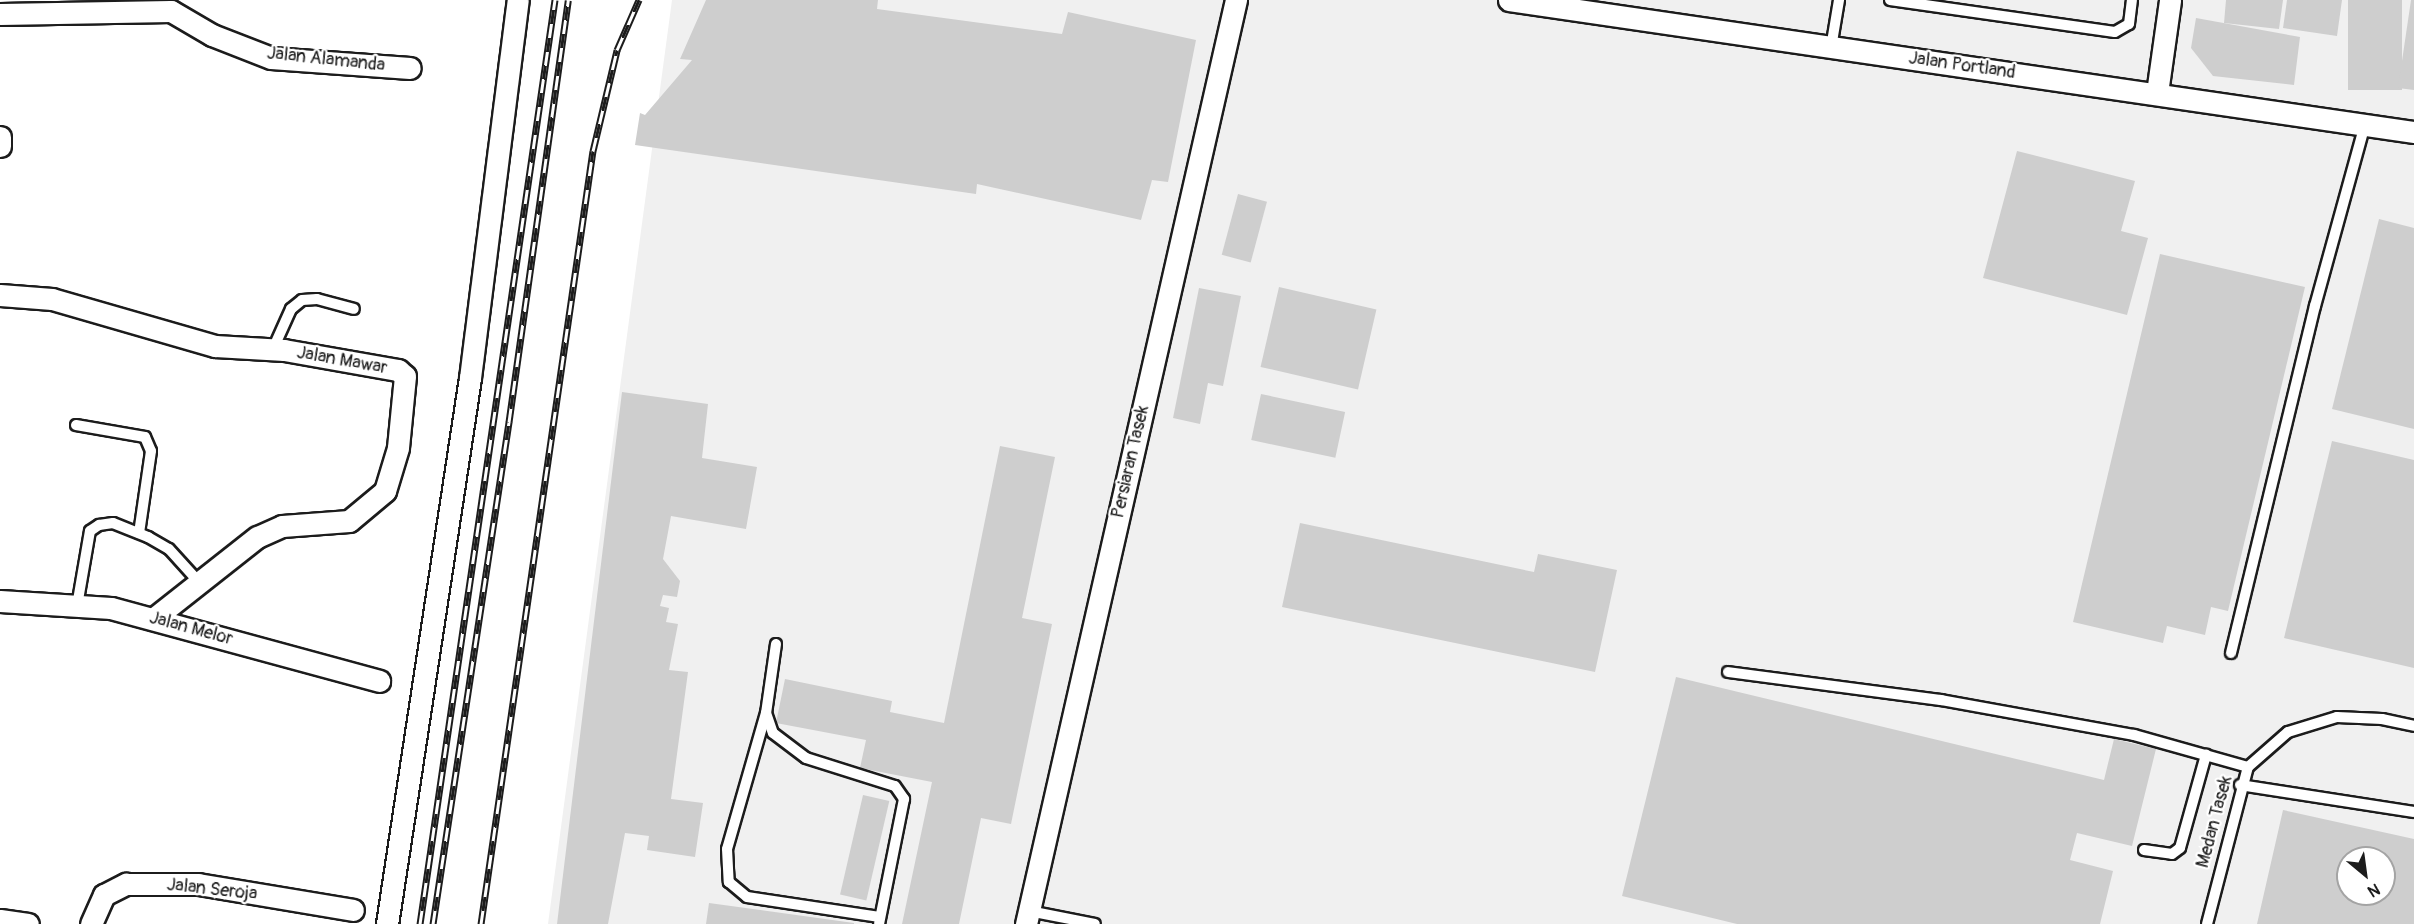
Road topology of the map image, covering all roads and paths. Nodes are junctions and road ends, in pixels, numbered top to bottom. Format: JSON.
{"nodes":[{"id":1,"x":518,"y":0,"type":"edge"},
{"id":2,"x":1236,"y":0,"type":"edge"},
{"id":3,"x":1509,"y":0,"type":"edge"},
{"id":4,"x":1839,"y":0,"type":"edge"},
{"id":5,"x":1890,"y":0,"type":"edge"},
{"id":6,"x":2132,"y":0,"type":"edge"},
{"id":7,"x":2170,"y":0,"type":"edge"},
{"id":8,"x":0,"y":14,"type":"edge"},
{"id":9,"x":1832,"y":48,"type":"junction"},
{"id":10,"x":410,"y":68,"type":"dead end"},
{"id":11,"x":2157,"y":93,"type":"junction"},
{"id":12,"x":2365,"y":125,"type":"junction"},
{"id":13,"x":2414,"y":132,"type":"edge"},
{"id":14,"x":0,"y":137,"type":"edge"},
{"id":15,"x":0,"y":146,"type":"edge"},
{"id":16,"x":0,"y":295,"type":"edge"},
{"id":17,"x":354,"y":309,"type":"dead end"},
{"id":18,"x":273,"y":350,"type":"junction"},
{"id":19,"x":76,"y":425,"type":"dead end"},
{"id":20,"x":139,"y":533,"type":"junction"},
{"id":21,"x":198,"y":581,"type":"junction"},
{"id":22,"x":0,"y":601,"type":"edge"},
{"id":23,"x":77,"y":606,"type":"junction"},
{"id":24,"x":153,"y":619,"type":"junction"},
{"id":25,"x":776,"y":644,"type":"dead end"},
{"id":26,"x":2231,"y":653,"type":"dead end"},
{"id":27,"x":1728,"y":672,"type":"dead end"},
{"id":28,"x":379,"y":681,"type":"dead end"},
{"id":29,"x":766,"y":713,"type":"junction"},
{"id":30,"x":2414,"y":726,"type":"edge"},
{"id":31,"x":2206,"y":755,"type":"junction"},
{"id":32,"x":2248,"y":767,"type":"junction"},
{"id":33,"x":2240,"y":785,"type":"junction"},
{"id":34,"x":2414,"y":812,"type":"edge"},
{"id":35,"x":2144,"y":850,"type":"dead end"},
{"id":36,"x":353,"y":910,"type":"dead end"},
{"id":37,"x":1028,"y":918,"type":"edge"},
{"id":38,"x":0,"y":920,"type":"edge"},
{"id":39,"x":879,"y":921,"type":"edge"},
{"id":40,"x":1083,"y":923,"type":"edge"},
{"id":41,"x":28,"y":924,"type":"edge"},
{"id":42,"x":91,"y":924,"type":"edge"},
{"id":43,"x":387,"y":924,"type":"edge"},
{"id":44,"x":1095,"y":924,"type":"edge"},
{"id":45,"x":2207,"y":924,"type":"edge"}],
"edges":[{"from":1,"to":43,"type":"street"},
{"from":2,"to":37,"type":"street","name":"Persiaran Tasek"},
{"from":3,"to":9,"type":"street","name":"Jalan Portland"},
{"from":4,"to":9,"type":"lane"},
{"from":5,"to":6,"type":"lane"},
{"from":7,"to":11,"type":"street"},
{"from":8,"to":10,"type":"street","name":"Jalan Alamanda"},
{"from":9,"to":11,"type":"street","name":"Jalan Portland"},
{"from":11,"to":12,"type":"street","name":"Jalan Portland"},
{"from":12,"to":13,"type":"street","name":"Jalan Portland"},
{"from":12,"to":26,"type":"lane"},
{"from":14,"to":15,"type":"street"},
{"from":16,"to":18,"type":"street","name":"Jalan Mawar"},
{"from":17,"to":18,"type":"lane"},
{"from":18,"to":21,"type":"street","name":"Jalan Mawar"},
{"from":19,"to":20,"type":"lane"},
{"from":20,"to":21,"type":"lane"},
{"from":20,"to":23,"type":"lane"},
{"from":21,"to":24,"type":"street","name":"Jalan Mawar"},
{"from":22,"to":23,"type":"street","name":"Jalan Melor"},
{"from":23,"to":24,"type":"street","name":"Jalan Melor"},
{"from":24,"to":28,"type":"street","name":"Jalan Melor"},
{"from":25,"to":29,"type":"lane"},
{"from":27,"to":31,"type":"lane"},
{"from":29,"to":39,"type":"lane"},
{"from":29,"to":39,"type":"lane"},
{"from":30,"to":32,"type":"lane","name":"Medan Tasek"},
{"from":31,"to":32,"type":"lane"},
{"from":31,"to":35,"type":"lane"},
{"from":32,"to":33,"type":"lane","name":"Medan Tasek"},
{"from":33,"to":34,"type":"lane"},
{"from":33,"to":45,"type":"lane","name":"Medan Tasek"},
{"from":36,"to":42,"type":"street","name":"Jalan Seroja"},
{"from":37,"to":40,"type":"lane"},
{"from":38,"to":41,"type":"street"},
{"from":40,"to":44,"type":"lane"}]}
